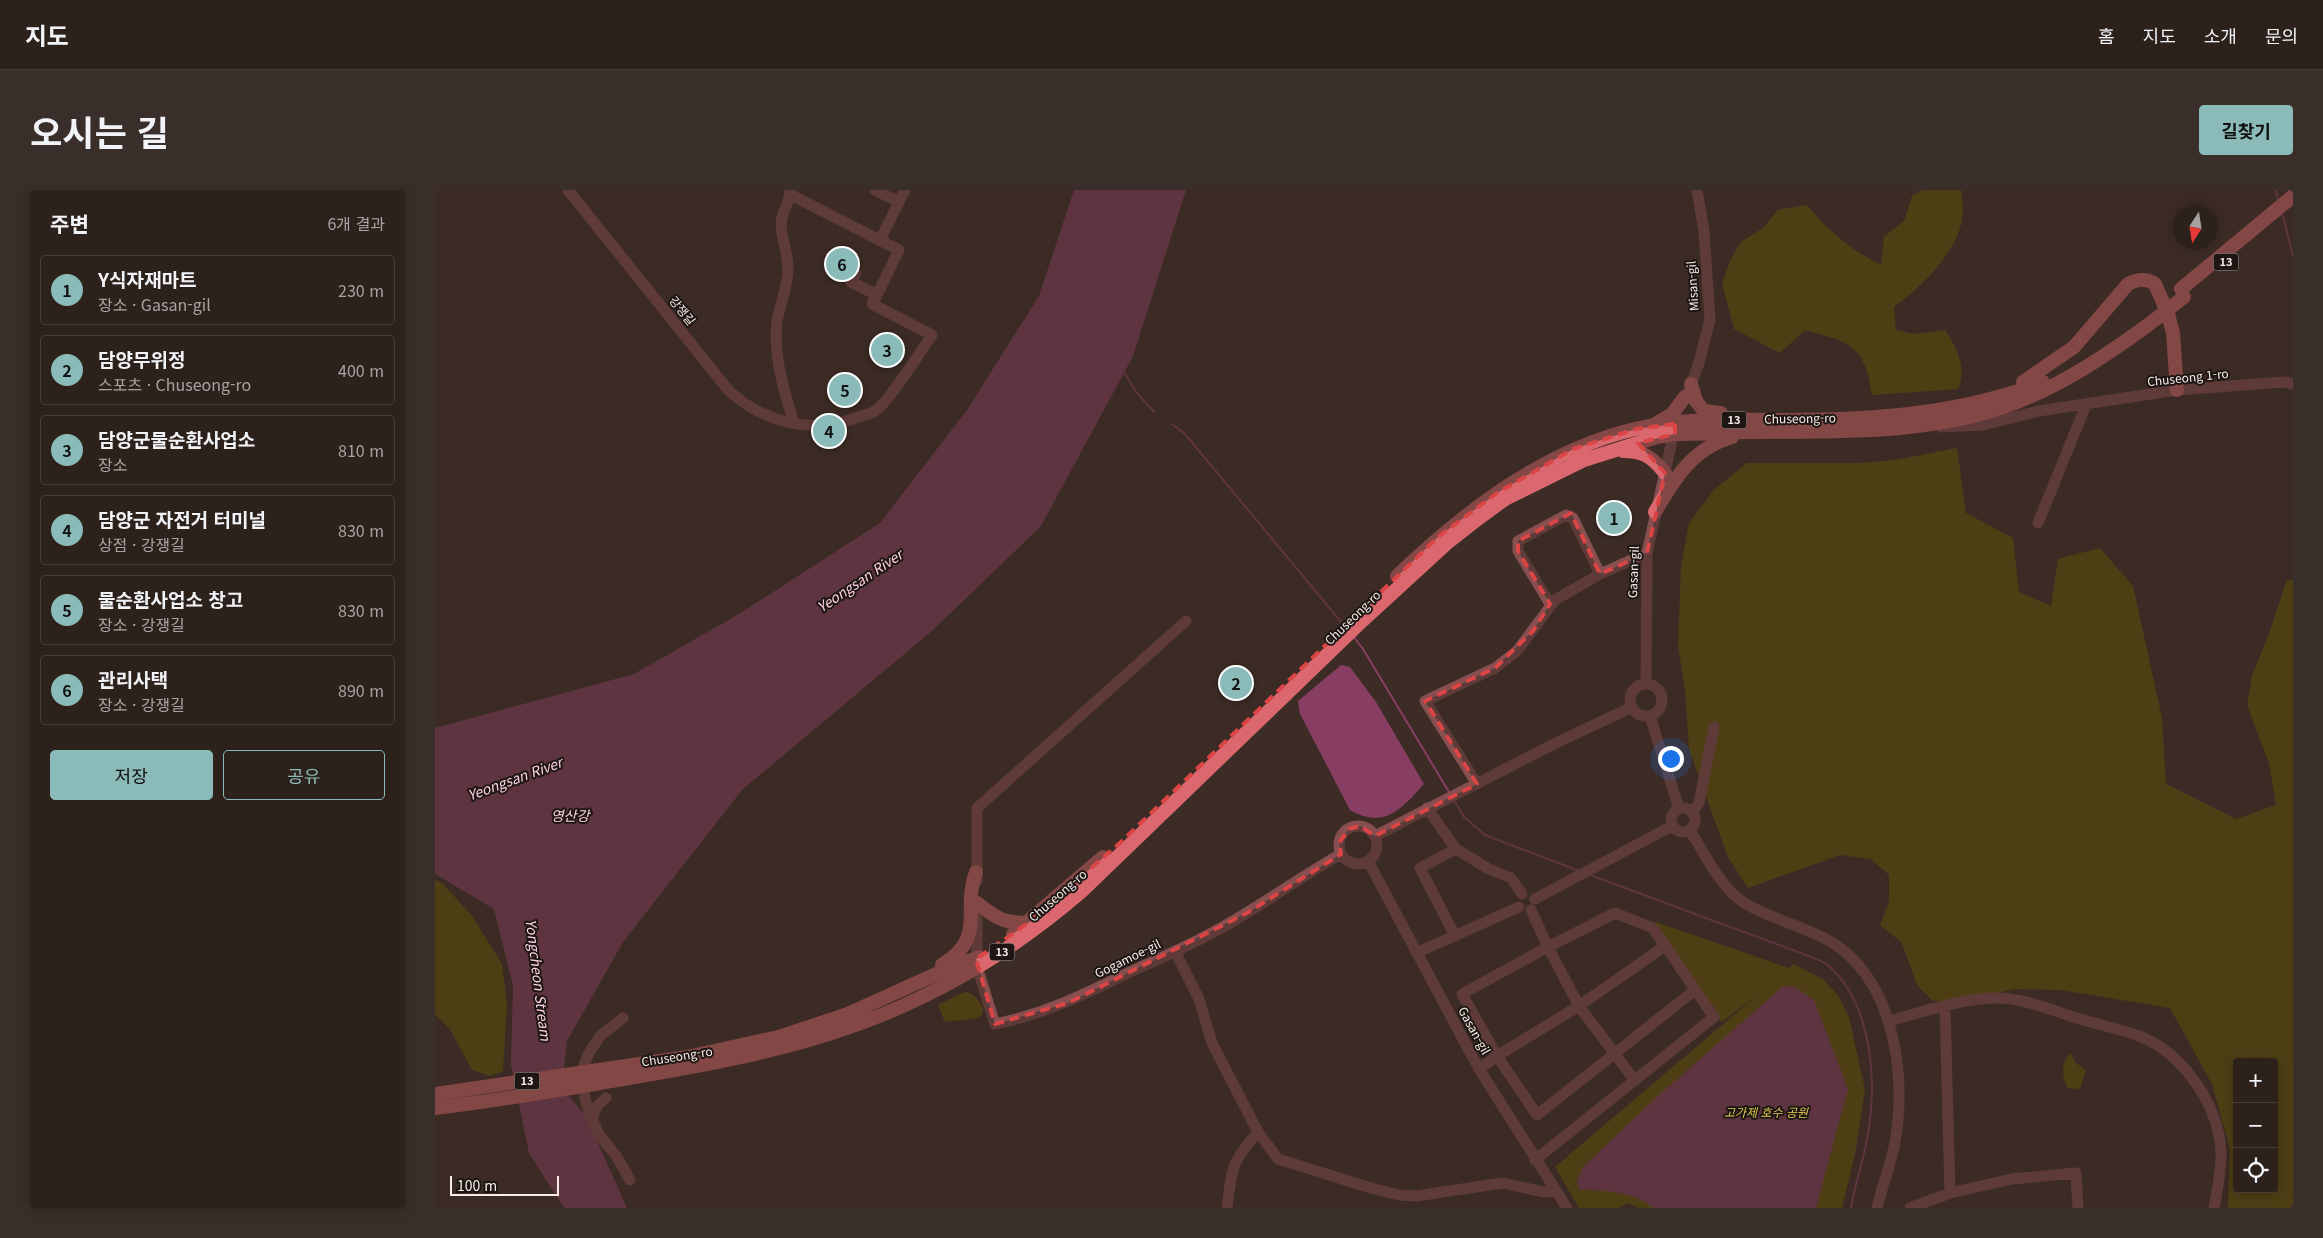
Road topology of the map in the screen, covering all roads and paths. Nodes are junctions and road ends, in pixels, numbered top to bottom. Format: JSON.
{"nodes":[{"id":1,"x":568,"y":190,"type":"edge"},
{"id":2,"x":875,"y":190,"type":"edge"},
{"id":3,"x":905,"y":190,"type":"edge"},
{"id":4,"x":1697,"y":190,"type":"edge"},
{"id":5,"x":796,"y":193,"type":"edge"},
{"id":6,"x":2293,"y":196,"type":"edge"},
{"id":7,"x":899,"y":202,"type":"junction"},
{"id":8,"x":2293,"y":207,"type":"edge"},
{"id":9,"x":2265,"y":225,"type":"junction"},
{"id":10,"x":880,"y":240,"type":"junction"},
{"id":11,"x":846,"y":269,"type":"dead end"},
{"id":12,"x":877,"y":295,"type":"junction"},
{"id":13,"x":2147,"y":320,"type":"junction"},
{"id":14,"x":1691,"y":384,"type":"junction"},
{"id":15,"x":2293,"y":384,"type":"edge"},
{"id":16,"x":2177,"y":390,"type":"junction"},
{"id":17,"x":1685,"y":397,"type":"junction"},
{"id":18,"x":1996,"y":398,"type":"junction"},
{"id":19,"x":2086,"y":405,"type":"junction"},
{"id":20,"x":794,"y":423,"type":"junction"},
{"id":21,"x":1650,"y":426,"type":"junction"},
{"id":22,"x":1747,"y":426,"type":"junction"},
{"id":23,"x":1909,"y":428,"type":"junction"},
{"id":24,"x":1675,"y":429,"type":"junction"},
{"id":25,"x":1615,"y":450,"type":"junction"},
{"id":26,"x":1665,"y":473,"type":"junction"},
{"id":27,"x":1655,"y":512,"type":"junction"},
{"id":28,"x":2038,"y":523,"type":"dead end"},
{"id":29,"x":1647,"y":553,"type":"junction"},
{"id":30,"x":1600,"y":574,"type":"junction"},
{"id":31,"x":1550,"y":604,"type":"junction"},
{"id":32,"x":1361,"y":617,"type":"junction"},
{"id":33,"x":1186,"y":621,"type":"dead end"},
{"id":34,"x":1337,"y":640,"type":"junction"},
{"id":35,"x":1646,"y":684,"type":"junction"},
{"id":36,"x":1632,"y":707,"type":"junction"},
{"id":37,"x":1650,"y":716,"type":"junction"},
{"id":38,"x":1714,"y":727,"type":"dead end"},
{"id":39,"x":1477,"y":784,"type":"junction"},
{"id":40,"x":1427,"y":808,"type":"junction"},
{"id":41,"x":1679,"y":809,"type":"junction"},
{"id":42,"x":1692,"y":813,"type":"junction"},
{"id":43,"x":1672,"y":826,"type":"junction"},
{"id":44,"x":1689,"y":830,"type":"junction"},
{"id":45,"x":1375,"y":836,"type":"junction"},
{"id":46,"x":1457,"y":849,"type":"junction"},
{"id":47,"x":1341,"y":854,"type":"junction"},
{"id":48,"x":1368,"y":862,"type":"junction"},
{"id":49,"x":977,"y":872,"type":"junction"},
{"id":50,"x":1522,"y":894,"type":"junction"},
{"id":51,"x":1535,"y":899,"type":"junction"},
{"id":52,"x":977,"y":903,"type":"junction"},
{"id":53,"x":1519,"y":907,"type":"junction"},
{"id":54,"x":1531,"y":910,"type":"junction"},
{"id":55,"x":1028,"y":923,"type":"junction"},
{"id":56,"x":1455,"y":936,"type":"junction"},
{"id":57,"x":1665,"y":946,"type":"junction"},
{"id":58,"x":1548,"y":947,"type":"junction"},
{"id":59,"x":1175,"y":951,"type":"junction"},
{"id":60,"x":1416,"y":953,"type":"junction"},
{"id":61,"x":976,"y":963,"type":"junction"},
{"id":62,"x":1695,"y":990,"type":"junction"},
{"id":63,"x":1579,"y":1006,"type":"junction"},
{"id":64,"x":1945,"y":1007,"type":"junction"},
{"id":65,"x":848,"y":1014,"type":"junction"},
{"id":66,"x":623,"y":1018,"type":"dead end"},
{"id":67,"x":1888,"y":1022,"type":"junction"},
{"id":68,"x":1615,"y":1054,"type":"junction"},
{"id":69,"x":1497,"y":1056,"type":"junction"},
{"id":70,"x":1479,"y":1069,"type":"junction"},
{"id":71,"x":582,"y":1079,"type":"junction"},
{"id":72,"x":1635,"y":1081,"type":"junction"},
{"id":73,"x":435,"y":1094,"type":"edge"},
{"id":74,"x":606,"y":1098,"type":"dead end"},
{"id":75,"x":435,"y":1108,"type":"edge"},
{"id":76,"x":592,"y":1119,"type":"junction"},
{"id":77,"x":1258,"y":1132,"type":"junction"},
{"id":78,"x":1535,"y":1160,"type":"junction"},
{"id":79,"x":630,"y":1180,"type":"dead end"},
{"id":80,"x":1557,"y":1192,"type":"junction"},
{"id":81,"x":1950,"y":1194,"type":"junction"},
{"id":82,"x":1227,"y":1208,"type":"edge"},
{"id":83,"x":1567,"y":1208,"type":"edge"},
{"id":84,"x":1877,"y":1208,"type":"edge"},
{"id":85,"x":1910,"y":1208,"type":"edge"},
{"id":86,"x":2078,"y":1208,"type":"edge"},
{"id":87,"x":2214,"y":1208,"type":"edge"}],
"edges":[{"from":1,"to":20,"type":"street","name":"강쟁길"},
{"from":2,"to":7,"type":"street"},
{"from":3,"to":7,"type":"street"},
{"from":4,"to":14,"type":"street","name":"Misan-gil"},
{"from":5,"to":10,"type":"street"},
{"from":5,"to":20,"type":"street"},
{"from":6,"to":9,"type":"main road","name":"Chuseong-ro","number":"13"},
{"from":7,"to":10,"type":"street"},
{"from":8,"to":9,"type":"main road","name":"Chuseong-ro","number":"13"},
{"from":9,"to":13,"type":"main road","name":"Chuseong-ro","number":"13","bridge":true},
{"from":10,"to":12,"type":"street"},
{"from":11,"to":12,"type":"street"},
{"from":12,"to":20,"type":"street","name":"강쟁길"},
{"from":13,"to":18,"type":"main road","name":"Chuseong-ro","number":"13"},
{"from":13,"to":23,"type":"main road","name":"Chuseong-ro","number":"13"},
{"from":14,"to":17,"type":"street","name":"Misan-gil"},
{"from":14,"to":22,"type":"main road"},
{"from":15,"to":16,"type":"street","name":"Chuseong 1-ro"},
{"from":16,"to":18,"type":"main road"},
{"from":16,"to":19,"type":"street","name":"Chuseong 1-ro"},
{"from":17,"to":21,"type":"main road"},
{"from":17,"to":24,"type":"street","name":"Misan-gil"},
{"from":18,"to":22,"type":"main road","name":"Chuseong-ro","number":"13"},
{"from":19,"to":23,"type":"street","name":"Chuseong 1-ro"},
{"from":19,"to":28,"type":"street"},
{"from":21,"to":24,"type":"main road","name":"Chuseong-ro","number":"13"},
{"from":21,"to":32,"type":"main road","name":"Chuseong-ro","number":"13"},
{"from":22,"to":23,"type":"main road","name":"Chuseong-ro","number":"13"},
{"from":22,"to":24,"type":"main road","name":"Chuseong-ro","number":"13"},
{"from":22,"to":27,"type":"main road"},
{"from":24,"to":25,"type":"main road","name":"Chuseong-ro","number":"13"},
{"from":24,"to":26,"type":"street","name":"Gasan-gil"},
{"from":25,"to":26,"type":"main road"},
{"from":25,"to":32,"type":"main road","name":"Chuseong-ro","number":"13"},
{"from":26,"to":27,"type":"street","name":"Gasan-gil"},
{"from":27,"to":29,"type":"street","name":"Gasan-gil"},
{"from":29,"to":30,"type":"street"},
{"from":29,"to":35,"type":"street","name":"Gasan-gil"},
{"from":30,"to":31,"type":"street"},
{"from":30,"to":31,"type":"street"},
{"from":31,"to":39,"type":"street"},
{"from":32,"to":34,"type":"main road","name":"Chuseong-ro","number":"13"},
{"from":33,"to":49,"type":"street"},
{"from":34,"to":55,"type":"main road","name":"Chuseong-ro","number":"13"},
{"from":34,"to":61,"type":"main road","name":"Chuseong-ro","number":"13"},
{"from":35,"to":36,"type":"street"},
{"from":35,"to":37,"type":"street"},
{"from":36,"to":37,"type":"street"},
{"from":36,"to":39,"type":"street"},
{"from":37,"to":41,"type":"street"},
{"from":38,"to":42,"type":"street"},
{"from":39,"to":40,"type":"street"},
{"from":40,"to":45,"type":"street"},
{"from":40,"to":46,"type":"street"},
{"from":41,"to":42,"type":"street"},
{"from":41,"to":43,"type":"street"},
{"from":42,"to":44,"type":"street"},
{"from":43,"to":44,"type":"street"},
{"from":43,"to":51,"type":"street"},
{"from":44,"to":67,"type":"street"},
{"from":45,"to":47,"type":"street"},
{"from":45,"to":48,"type":"street"},
{"from":46,"to":50,"type":"street"},
{"from":46,"to":56,"type":"street"},
{"from":47,"to":48,"type":"street"},
{"from":47,"to":59,"type":"street"},
{"from":48,"to":60,"type":"street","name":"Gasan-gil"},
{"from":49,"to":52,"type":"street"},
{"from":49,"to":65,"type":"main road"},
{"from":50,"to":51,"type":"street"},
{"from":50,"to":53,"type":"street"},
{"from":51,"to":54,"type":"street"},
{"from":52,"to":55,"type":"main road"},
{"from":52,"to":61,"type":"street"},
{"from":53,"to":54,"type":"street"},
{"from":53,"to":56,"type":"street"},
{"from":54,"to":58,"type":"street"},
{"from":55,"to":61,"type":"main road","name":"Chuseong-ro","number":"13"},
{"from":56,"to":60,"type":"street"},
{"from":57,"to":58,"type":"street"},
{"from":57,"to":62,"type":"street"},
{"from":57,"to":63,"type":"street"},
{"from":58,"to":63,"type":"street"},
{"from":58,"to":69,"type":"street"},
{"from":59,"to":61,"type":"street","name":"Gogamoe-gil"},
{"from":59,"to":77,"type":"street","name":"Gogamoe-gil"},
{"from":60,"to":70,"type":"street","name":"Gasan-gil"},
{"from":61,"to":65,"type":"main road","name":"Chuseong-ro","number":"13"},
{"from":61,"to":71,"type":"main road","name":"Chuseong-ro","number":"13"},
{"from":62,"to":68,"type":"street"},
{"from":62,"to":72,"type":"street"},
{"from":63,"to":68,"type":"street"},
{"from":63,"to":69,"type":"street"},
{"from":64,"to":67,"type":"street"},
{"from":64,"to":81,"type":"street"},
{"from":64,"to":87,"type":"street"},
{"from":65,"to":71,"type":"main road","name":"Chuseong-ro","number":"13"},
{"from":66,"to":71,"type":"street"},
{"from":67,"to":84,"type":"street"},
{"from":68,"to":69,"type":"street"},
{"from":68,"to":72,"type":"street"},
{"from":69,"to":70,"type":"street"},
{"from":70,"to":78,"type":"street","name":"Gasan-gil"},
{"from":71,"to":73,"type":"main road","name":"Chuseong-ro","number":"13"},
{"from":71,"to":75,"type":"main road","name":"Chuseong-ro","number":"13"},
{"from":71,"to":76,"type":"street"},
{"from":72,"to":78,"type":"street"},
{"from":74,"to":76,"type":"street"},
{"from":76,"to":79,"type":"street"},
{"from":77,"to":80,"type":"street","name":"Gogamoe-gil"},
{"from":77,"to":82,"type":"street"},
{"from":78,"to":80,"type":"street","name":"Gasan-gil"},
{"from":80,"to":83,"type":"street","name":"Gasan-gil"},
{"from":81,"to":85,"type":"street"},
{"from":81,"to":86,"type":"street"}]}
